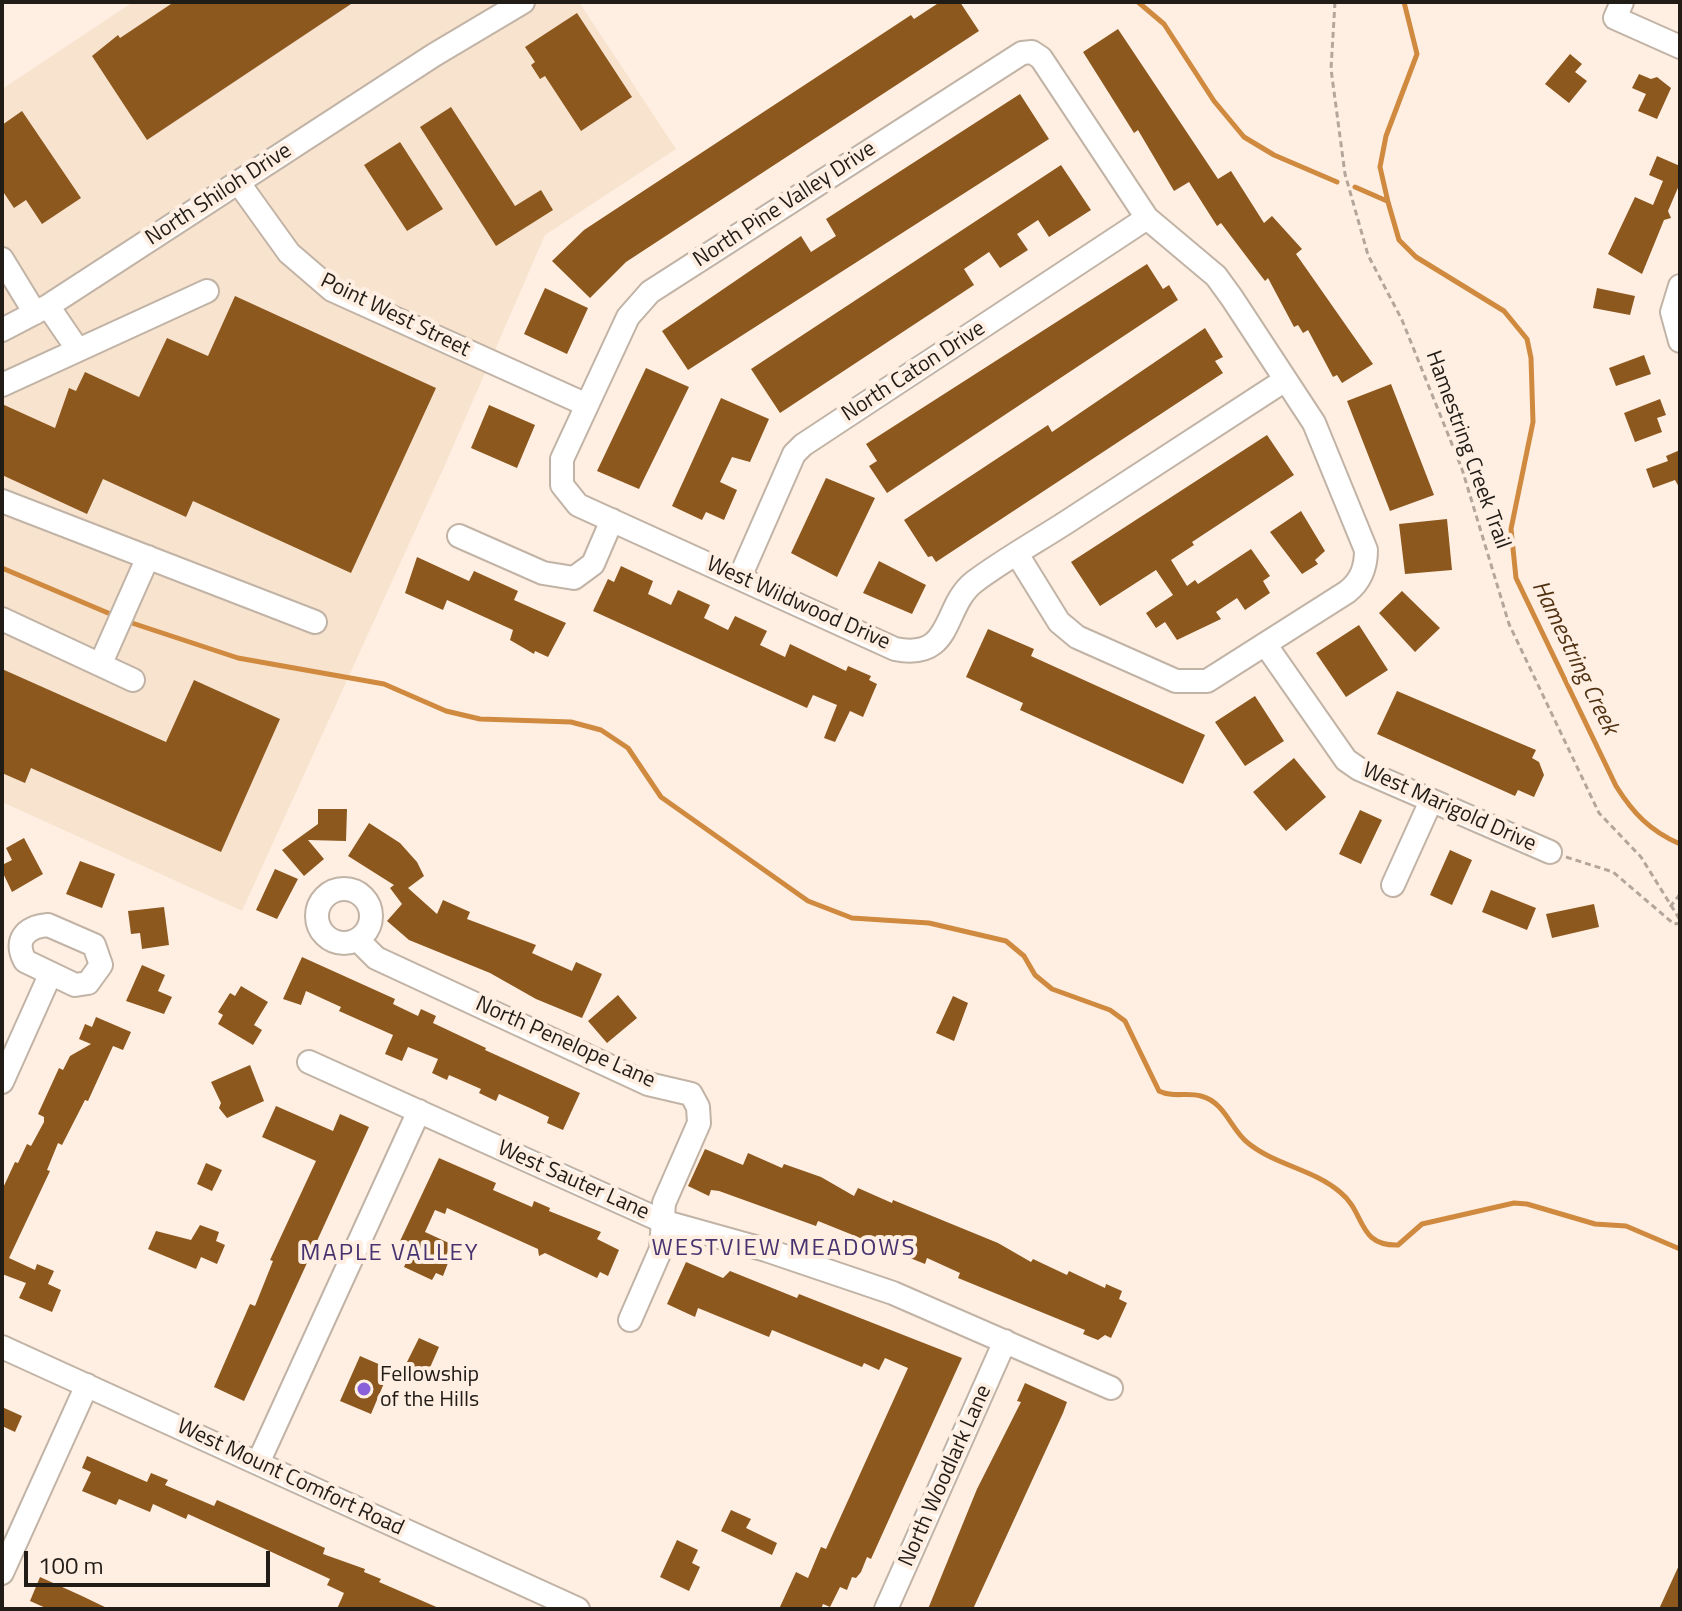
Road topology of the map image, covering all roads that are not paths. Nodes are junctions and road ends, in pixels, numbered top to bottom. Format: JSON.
{"nodes":[{"id":1,"x":523,"y":2,"type":"edge"},
{"id":2,"x":1622,"y":2,"type":"edge"},
{"id":3,"x":1680,"y":47,"type":"edge"},
{"id":4,"x":238,"y":182,"type":"junction"},
{"id":5,"x":1147,"y":218,"type":"junction"},
{"id":6,"x":2,"y":259,"type":"edge"},
{"id":7,"x":1680,"y":286,"type":"edge"},
{"id":8,"x":207,"y":291,"type":"dead end"},
{"id":9,"x":42,"y":310,"type":"junction"},
{"id":10,"x":2,"y":330,"type":"edge"},
{"id":11,"x":1680,"y":341,"type":"edge"},
{"id":12,"x":78,"y":350,"type":"junction"},
{"id":13,"x":1285,"y":380,"type":"junction"},
{"id":14,"x":2,"y":385,"type":"edge"},
{"id":15,"x":587,"y":405,"type":"junction"},
{"id":16,"x":2,"y":501,"type":"edge"},
{"id":17,"x":612,"y":520,"type":"junction"},
{"id":18,"x":459,"y":536,"type":"dead end"},
{"id":19,"x":1017,"y":554,"type":"junction"},
{"id":20,"x":148,"y":557,"type":"junction"},
{"id":21,"x":740,"y":577,"type":"junction"},
{"id":22,"x":2,"y":619,"type":"edge"},
{"id":23,"x":315,"y":622,"type":"dead end"},
{"id":24,"x":1265,"y":644,"type":"junction"},
{"id":25,"x":101,"y":663,"type":"junction"},
{"id":26,"x":133,"y":680,"type":"dead end"},
{"id":27,"x":1431,"y":801,"type":"junction"},
{"id":28,"x":1550,"y":852,"type":"road end"},
{"id":29,"x":1393,"y":885,"type":"dead end"},
{"id":30,"x":358,"y":940,"type":"dead end"},
{"id":31,"x":50,"y":975,"type":"dead end"},
{"id":32,"x":309,"y":1062,"type":"dead end"},
{"id":33,"x":2,"y":1082,"type":"edge"},
{"id":34,"x":419,"y":1111,"type":"junction"},
{"id":35,"x":662,"y":1221,"type":"junction"},
{"id":36,"x":630,"y":1320,"type":"dead end"},
{"id":37,"x":1005,"y":1341,"type":"junction"},
{"id":38,"x":2,"y":1347,"type":"edge"},
{"id":39,"x":87,"y":1385,"type":"junction"},
{"id":40,"x":1111,"y":1388,"type":"dead end"},
{"id":41,"x":258,"y":1463,"type":"junction"},
{"id":42,"x":2,"y":1573,"type":"edge"},
{"id":43,"x":578,"y":1609,"type":"edge"},
{"id":44,"x":886,"y":1609,"type":"edge"}],
"edges":[{"from":1,"to":4,"type":"street","name":"North Shiloh Drive"},
{"from":2,"to":3,"type":"street"},
{"from":4,"to":9,"type":"street","name":"North Shiloh Drive"},
{"from":4,"to":15,"type":"street","name":"Point West Street"},
{"from":5,"to":13,"type":"street"},
{"from":5,"to":15,"type":"street","name":"North Pine Valley Drive"},
{"from":5,"to":21,"type":"street","name":"North Caton Drive"},
{"from":6,"to":9,"type":"street"},
{"from":7,"to":11,"type":"street"},
{"from":8,"to":12,"type":"street"},
{"from":9,"to":10,"type":"street","name":"North Shiloh Drive"},
{"from":9,"to":12,"type":"street"},
{"from":12,"to":14,"type":"street"},
{"from":13,"to":19,"type":"street","name":"West Wildwood Drive"},
{"from":13,"to":24,"type":"street"},
{"from":15,"to":17,"type":"street","name":"West Wildwood Drive"},
{"from":16,"to":20,"type":"street"},
{"from":17,"to":18,"type":"street"},
{"from":17,"to":21,"type":"street","name":"West Wildwood Drive"},
{"from":19,"to":21,"type":"street","name":"West Wildwood Drive"},
{"from":19,"to":24,"type":"street"},
{"from":20,"to":23,"type":"street"},
{"from":20,"to":25,"type":"street"},
{"from":22,"to":25,"type":"street"},
{"from":24,"to":27,"type":"street","name":"West Marigold Drive"},
{"from":25,"to":26,"type":"street"},
{"from":27,"to":28,"type":"street","name":"West Marigold Drive"},
{"from":27,"to":29,"type":"street"},
{"from":30,"to":35,"type":"street","name":"North Penelope Lane"},
{"from":31,"to":33,"type":"street"},
{"from":32,"to":34,"type":"street","name":"West Sauter Lane"},
{"from":34,"to":35,"type":"street","name":"West Sauter Lane"},
{"from":34,"to":41,"type":"street"},
{"from":35,"to":36,"type":"street","name":"North Penelope Lane"},
{"from":35,"to":37,"type":"street","name":"West Sauter Lane"},
{"from":37,"to":40,"type":"street","name":"West Sauter Lane"},
{"from":37,"to":44,"type":"street","name":"North Woodlark Lane"},
{"from":38,"to":39,"type":"street","name":"West Mount Comfort Road"},
{"from":39,"to":41,"type":"street","name":"West Mount Comfort Road"},
{"from":39,"to":42,"type":"street"},
{"from":41,"to":43,"type":"street","name":"West Mount Comfort Road"}]}
